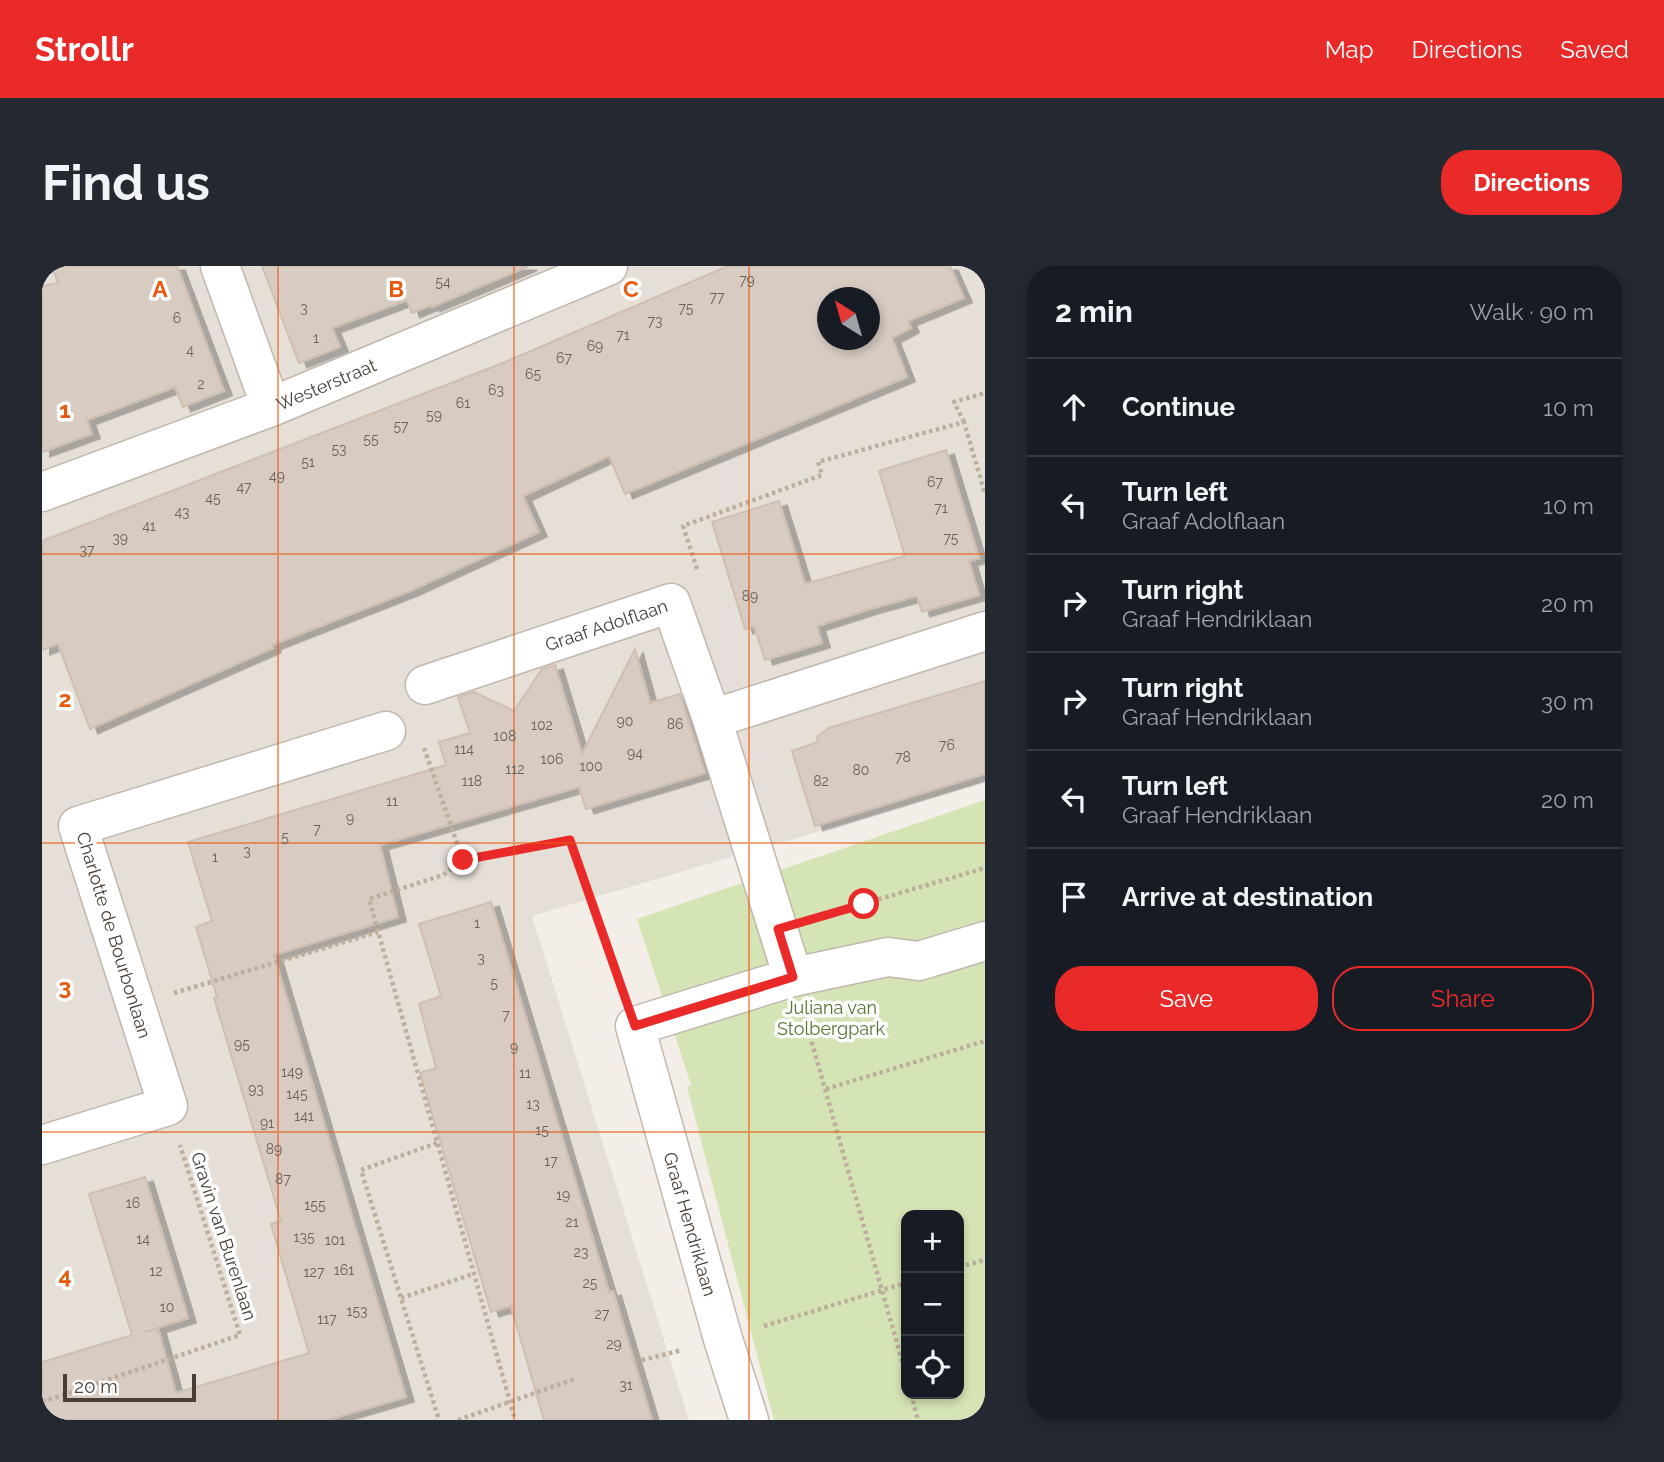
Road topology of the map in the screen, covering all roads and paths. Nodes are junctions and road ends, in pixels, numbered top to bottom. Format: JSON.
{"nodes":[{"id":1,"x":220,"y":266,"type":"edge"},
{"id":2,"x":608,"y":266,"type":"edge"},
{"id":3,"x":985,"y":393,"type":"edge"},
{"id":4,"x":271,"y":407,"type":"junction"},
{"id":5,"x":964,"y":422,"type":"junction"},
{"id":6,"x":42,"y":492,"type":"edge"},
{"id":7,"x":985,"y":494,"type":"edge"},
{"id":8,"x":671,"y":603,"type":"junction"},
{"id":9,"x":985,"y":631,"type":"edge"},
{"id":10,"x":425,"y":685,"type":"dead end"},
{"id":11,"x":712,"y":719,"type":"junction"},
{"id":12,"x":386,"y":731,"type":"joint"},
{"id":13,"x":463,"y":860,"type":"junction"},
{"id":14,"x":985,"y":868,"type":"edge"},
{"id":15,"x":778,"y":929,"type":"junction"},
{"id":16,"x":378,"y":932,"type":"junction"},
{"id":17,"x":985,"y":940,"type":"edge"},
{"id":18,"x":793,"y":977,"type":"junction"},
{"id":19,"x":135,"y":1005,"type":"junction"},
{"id":20,"x":635,"y":1026,"type":"junction"},
{"id":21,"x":985,"y":1041,"type":"edge"},
{"id":22,"x":826,"y":1089,"type":"junction"},
{"id":23,"x":167,"y":1106,"type":"junction"},
{"id":24,"x":437,"y":1143,"type":"junction"},
{"id":25,"x":42,"y":1145,"type":"edge"},
{"id":26,"x":985,"y":1260,"type":"edge"},
{"id":27,"x":964,"y":1266,"type":"edge"},
{"id":28,"x":473,"y":1273,"type":"junction"},
{"id":29,"x":901,"y":1285,"type":"edge"},
{"id":30,"x":884,"y":1290,"type":"junction"},
{"id":31,"x":401,"y":1298,"type":"junction"},
{"id":32,"x":723,"y":1339,"type":"junction"},
{"id":33,"x":901,"y":1356,"type":"edge"},
{"id":34,"x":635,"y":1362,"type":"dead end"},
{"id":35,"x":575,"y":1379,"type":"dead end"},
{"id":36,"x":912,"y":1399,"type":"edge"},
{"id":37,"x":42,"y":1402,"type":"edge"},
{"id":38,"x":509,"y":1403,"type":"junction"},
{"id":39,"x":439,"y":1420,"type":"edge"},
{"id":40,"x":458,"y":1420,"type":"edge"},
{"id":41,"x":514,"y":1420,"type":"edge"},
{"id":42,"x":749,"y":1420,"type":"edge"},
{"id":43,"x":918,"y":1420,"type":"edge"}],
"edges":[{"from":1,"to":4,"type":"street"},
{"from":2,"to":4,"type":"street","name":"Westerstraat"},
{"from":3,"to":5,"type":"path"},
{"from":4,"to":6,"type":"street","name":"Westerstraat"},
{"from":5,"to":7,"type":"path"},
{"from":5,"to":8,"type":"path"},
{"from":8,"to":10,"type":"street","name":"Graaf Adolflaan"},
{"from":8,"to":11,"type":"street","name":"Graaf Adolflaan"},
{"from":9,"to":11,"type":"street"},
{"from":11,"to":15,"type":"street","name":"Graaf Adolflaan"},
{"from":12,"to":13,"type":"path"},
{"from":12,"to":19,"type":"street","name":"Charlotte de Bourbonlaan"},
{"from":13,"to":16,"type":"path"},
{"from":13,"to":20,"type":"path"},
{"from":14,"to":15,"type":"path"},
{"from":15,"to":18,"type":"street","name":"Graaf Adolflaan"},
{"from":16,"to":19,"type":"path"},
{"from":16,"to":24,"type":"path"},
{"from":17,"to":18,"type":"street"},
{"from":18,"to":20,"type":"street"},
{"from":18,"to":22,"type":"path"},
{"from":19,"to":23,"type":"street","name":"Charlotte de Bourbonlaan"},
{"from":20,"to":32,"type":"street","name":"Graaf Hendriklaan"},
{"from":21,"to":22,"type":"path"},
{"from":22,"to":30,"type":"path"},
{"from":23,"to":25,"type":"street"},
{"from":23,"to":37,"type":"path","name":"Gravin van Burenlaan"},
{"from":24,"to":28,"type":"path"},
{"from":24,"to":31,"type":"path"},
{"from":26,"to":27,"type":"path"},
{"from":28,"to":31,"type":"path"},
{"from":28,"to":38,"type":"path"},
{"from":29,"to":30,"type":"path"},
{"from":30,"to":32,"type":"path"},
{"from":30,"to":33,"type":"path"},
{"from":31,"to":39,"type":"path"},
{"from":32,"to":34,"type":"path"},
{"from":32,"to":42,"type":"street","name":"Graaf Hendriklaan"},
{"from":35,"to":38,"type":"path"},
{"from":36,"to":43,"type":"path"},
{"from":38,"to":40,"type":"path"},
{"from":38,"to":41,"type":"path"}]}
